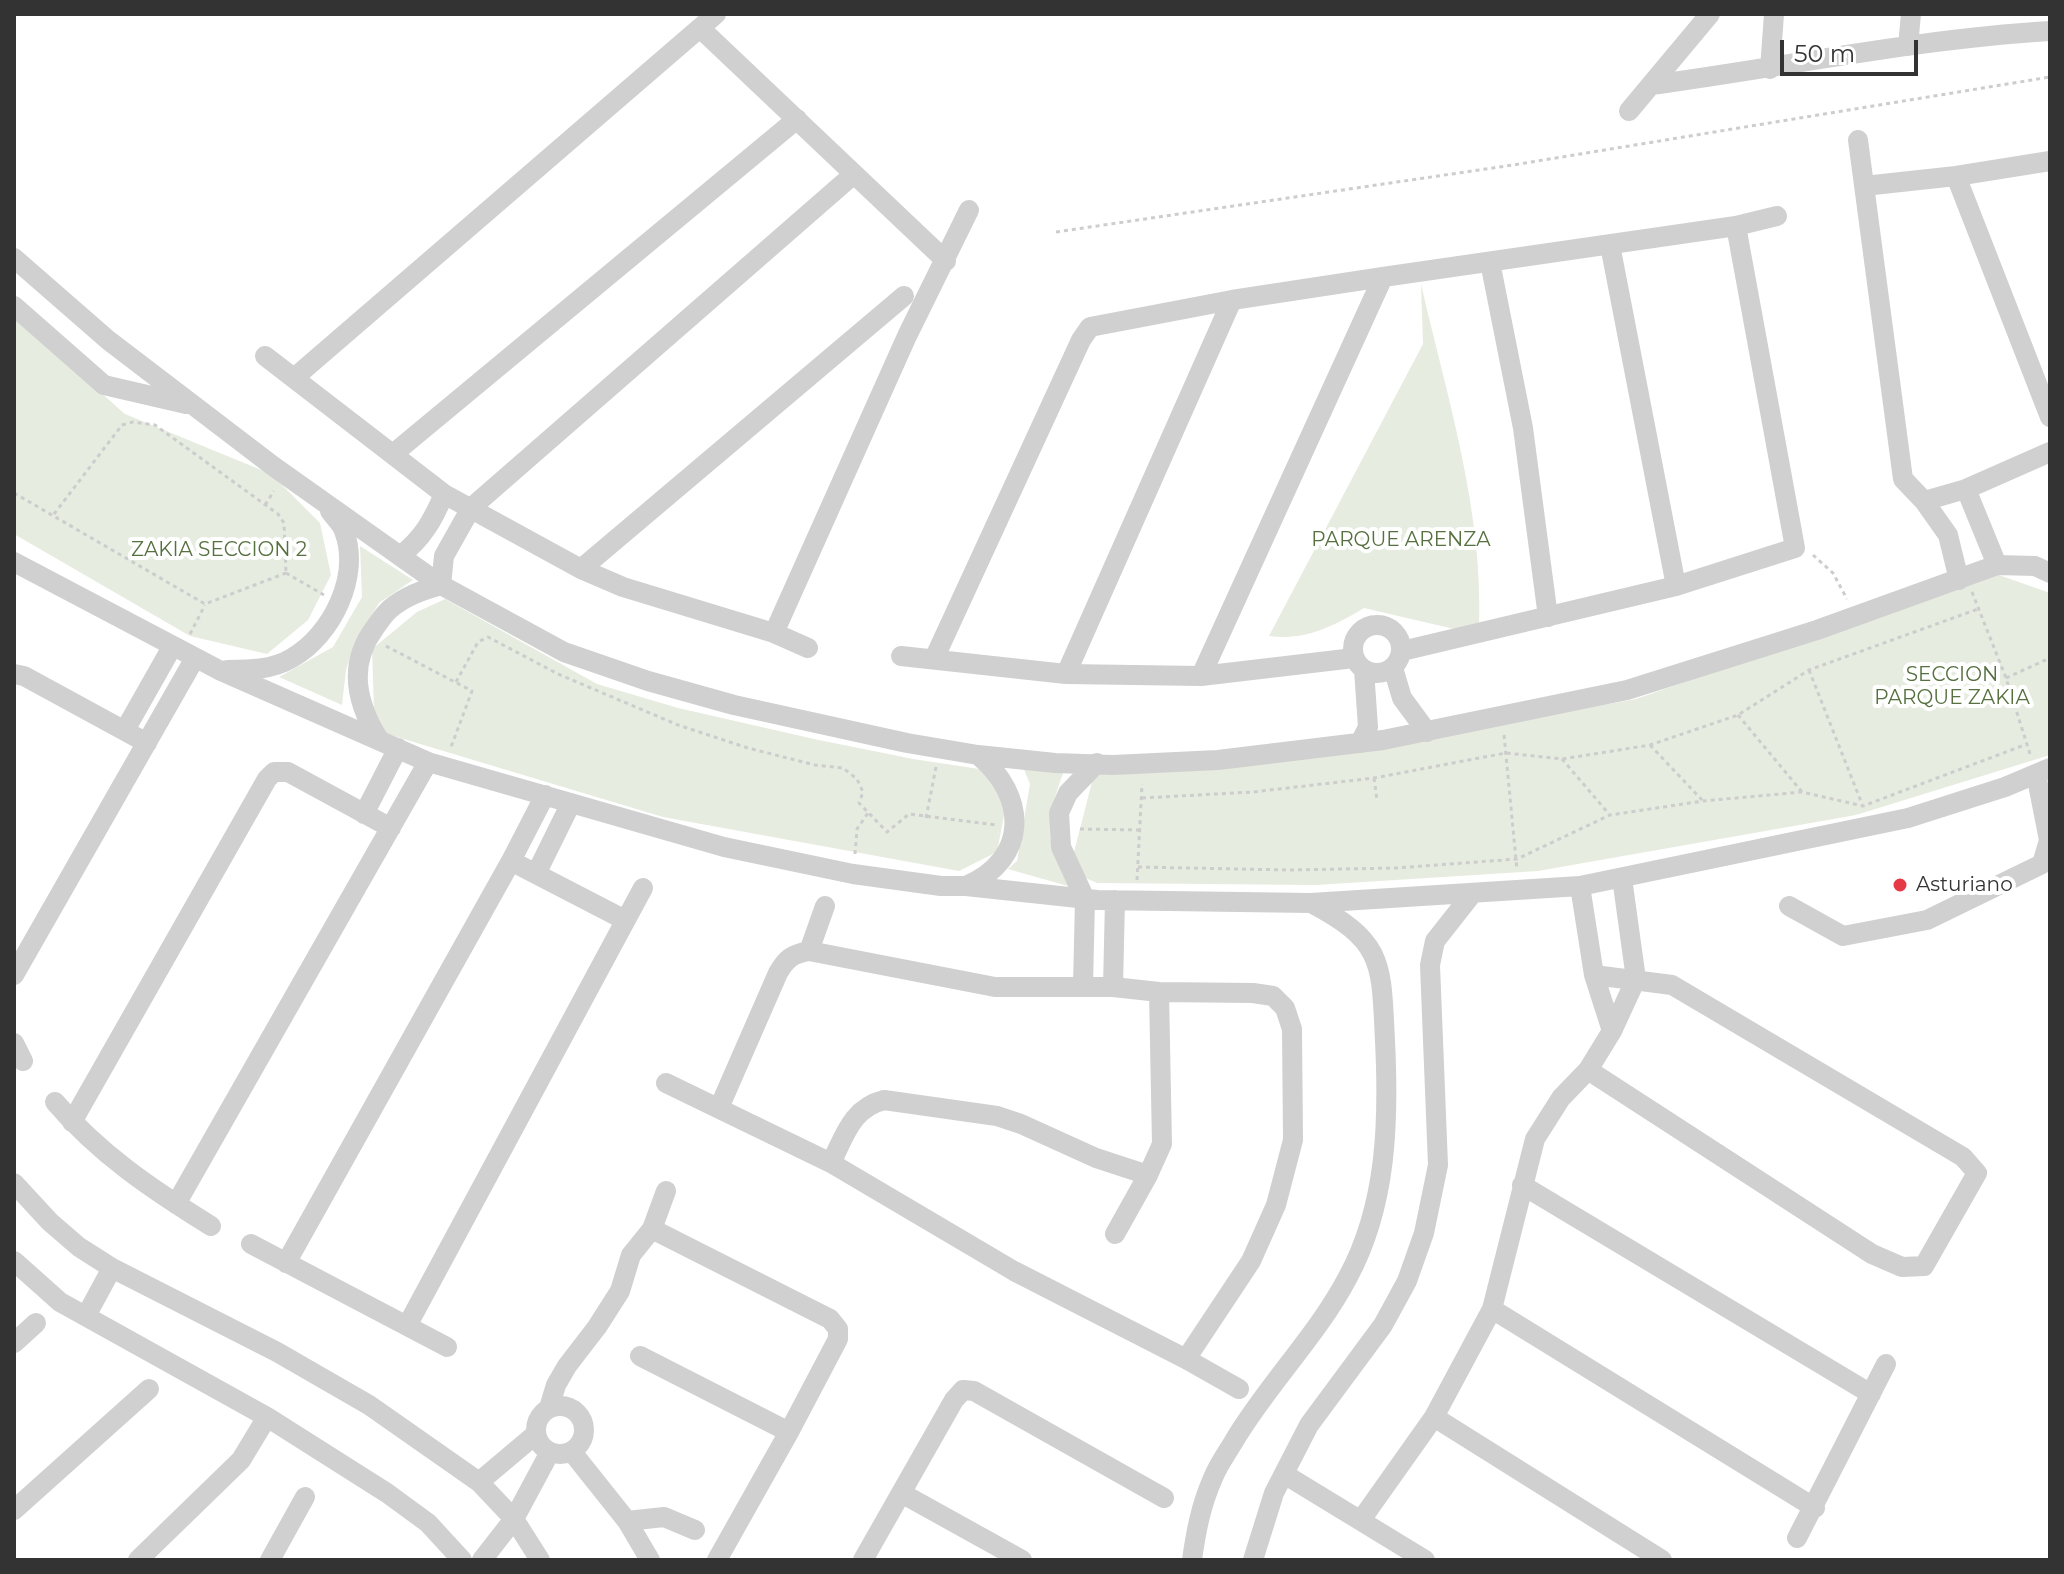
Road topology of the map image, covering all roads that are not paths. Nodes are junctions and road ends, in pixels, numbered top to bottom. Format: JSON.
{"nodes":[{"id":1,"x":716,"y":14,"type":"edge"},
{"id":2,"x":1710,"y":14,"type":"edge"},
{"id":3,"x":1774,"y":14,"type":"edge"},
{"id":4,"x":1911,"y":14,"type":"edge"},
{"id":5,"x":2044,"y":26,"type":"edge"},
{"id":6,"x":700,"y":28,"type":"junction"},
{"id":7,"x":1908,"y":46,"type":"junction"},
{"id":8,"x":1770,"y":69,"type":"junction"},
{"id":9,"x":1651,"y":85,"type":"junction"},
{"id":10,"x":1629,"y":111,"type":"dead end"},
{"id":11,"x":797,"y":119,"type":"junction"},
{"id":12,"x":1858,"y":140,"type":"dead end"},
{"id":13,"x":2050,"y":161,"type":"edge"},
{"id":14,"x":854,"y":174,"type":"junction"},
{"id":15,"x":1956,"y":176,"type":"junction"},
{"id":16,"x":1864,"y":186,"type":"junction"},
{"id":17,"x":969,"y":210,"type":"dead end"},
{"id":18,"x":1777,"y":216,"type":"dead end"},
{"id":19,"x":1736,"y":226,"type":"junction"},
{"id":20,"x":1610,"y":245,"type":"junction"},
{"id":21,"x":14,"y":258,"type":"edge"},
{"id":22,"x":946,"y":261,"type":"junction"},
{"id":23,"x":1490,"y":262,"type":"junction"},
{"id":24,"x":1383,"y":277,"type":"junction"},
{"id":25,"x":904,"y":296,"type":"dead end"},
{"id":26,"x":1232,"y":300,"type":"junction"},
{"id":27,"x":14,"y":306,"type":"edge"},
{"id":28,"x":884,"y":312,"type":"junction"},
{"id":29,"x":907,"y":336,"type":"junction"},
{"id":30,"x":265,"y":356,"type":"dead end"},
{"id":31,"x":294,"y":378,"type":"junction"},
{"id":32,"x":194,"y":406,"type":"junction"},
{"id":33,"x":2050,"y":417,"type":"edge"},
{"id":34,"x":2050,"y":452,"type":"edge"},
{"id":35,"x":393,"y":454,"type":"junction"},
{"id":36,"x":1966,"y":489,"type":"junction"},
{"id":37,"x":444,"y":494,"type":"junction"},
{"id":38,"x":320,"y":499,"type":"junction"},
{"id":39,"x":1924,"y":501,"type":"junction"},
{"id":40,"x":471,"y":508,"type":"junction"},
{"id":41,"x":400,"y":556,"type":"junction"},
{"id":42,"x":15,"y":564,"type":"edge"},
{"id":43,"x":1997,"y":565,"type":"junction"},
{"id":44,"x":581,"y":569,"type":"junction"},
{"id":45,"x":2050,"y":573,"type":"edge"},
{"id":46,"x":1963,"y":579,"type":"junction"},
{"id":47,"x":441,"y":585,"type":"junction"},
{"id":48,"x":1676,"y":586,"type":"junction"},
{"id":49,"x":1548,"y":617,"type":"junction"},
{"id":50,"x":774,"y":633,"type":"junction"},
{"id":51,"x":172,"y":647,"type":"junction"},
{"id":52,"x":808,"y":648,"type":"dead end"},
{"id":53,"x":901,"y":656,"type":"dead end"},
{"id":54,"x":195,"y":658,"type":"junction"},
{"id":55,"x":934,"y":659,"type":"junction"},
{"id":56,"x":1397,"y":659,"type":"junction"},
{"id":57,"x":1359,"y":664,"type":"junction"},
{"id":58,"x":219,"y":670,"type":"junction"},
{"id":59,"x":14,"y":674,"type":"edge"},
{"id":60,"x":1066,"y":674,"type":"junction"},
{"id":61,"x":1201,"y":676,"type":"junction"},
{"id":62,"x":125,"y":730,"type":"junction"},
{"id":63,"x":1427,"y":732,"type":"junction"},
{"id":64,"x":147,"y":743,"type":"junction"},
{"id":65,"x":1360,"y":743,"type":"junction"},
{"id":66,"x":389,"y":745,"type":"junction"},
{"id":67,"x":978,"y":755,"type":"junction"},
{"id":68,"x":428,"y":762,"type":"junction"},
{"id":69,"x":1097,"y":763,"type":"junction"},
{"id":70,"x":2043,"y":771,"type":"edge"},
{"id":71,"x":545,"y":795,"type":"junction"},
{"id":72,"x":571,"y":803,"type":"junction"},
{"id":73,"x":364,"y":814,"type":"junction"},
{"id":74,"x":391,"y":828,"type":"junction"},
{"id":75,"x":511,"y":861,"type":"junction"},
{"id":76,"x":536,"y":874,"type":"junction"},
{"id":77,"x":1622,"y":878,"type":"junction"},
{"id":78,"x":966,"y":886,"type":"junction"},
{"id":79,"x":1580,"y":886,"type":"junction"},
{"id":80,"x":643,"y":888,"type":"dead end"},
{"id":81,"x":1472,"y":894,"type":"junction"},
{"id":82,"x":1085,"y":899,"type":"junction"},
{"id":83,"x":1115,"y":900,"type":"junction"},
{"id":84,"x":1311,"y":903,"type":"junction"},
{"id":85,"x":825,"y":906,"type":"dead end"},
{"id":86,"x":1789,"y":906,"type":"dead end"},
{"id":87,"x":625,"y":920,"type":"junction"},
{"id":88,"x":809,"y":951,"type":"junction"},
{"id":89,"x":14,"y":975,"type":"edge"},
{"id":90,"x":1594,"y":975,"type":"junction"},
{"id":91,"x":1636,"y":979,"type":"junction"},
{"id":92,"x":1083,"y":986,"type":"junction"},
{"id":93,"x":1113,"y":987,"type":"junction"},
{"id":94,"x":1159,"y":992,"type":"junction"},
{"id":95,"x":1612,"y":1031,"type":"junction"},
{"id":96,"x":1588,"y":1070,"type":"junction"},
{"id":97,"x":666,"y":1083,"type":"dead end"},
{"id":98,"x":55,"y":1102,"type":"dead end"},
{"id":99,"x":719,"y":1108,"type":"junction"},
{"id":100,"x":72,"y":1122,"type":"junction"},
{"id":101,"x":831,"y":1163,"type":"junction"},
{"id":102,"x":1148,"y":1175,"type":"junction"},
{"id":103,"x":14,"y":1183,"type":"edge"},
{"id":104,"x":1522,"y":1185,"type":"junction"},
{"id":105,"x":666,"y":1191,"type":"dead end"},
{"id":106,"x":176,"y":1204,"type":"junction"},
{"id":107,"x":211,"y":1226,"type":"dead end"},
{"id":108,"x":652,"y":1229,"type":"junction"},
{"id":109,"x":1115,"y":1234,"type":"dead end"},
{"id":110,"x":251,"y":1244,"type":"dead end"},
{"id":111,"x":14,"y":1261,"type":"edge"},
{"id":112,"x":286,"y":1263,"type":"junction"},
{"id":113,"x":112,"y":1268,"type":"junction"},
{"id":114,"x":1492,"y":1309,"type":"junction"},
{"id":115,"x":86,"y":1316,"type":"junction"},
{"id":116,"x":36,"y":1323,"type":"dead end"},
{"id":117,"x":407,"y":1326,"type":"junction"},
{"id":118,"x":14,"y":1343,"type":"edge"},
{"id":119,"x":447,"y":1347,"type":"dead end"},
{"id":120,"x":640,"y":1356,"type":"dead end"},
{"id":121,"x":1186,"y":1359,"type":"junction"},
{"id":122,"x":1886,"y":1364,"type":"dead end"},
{"id":123,"x":149,"y":1389,"type":"dead end"},
{"id":124,"x":1239,"y":1389,"type":"dead end"},
{"id":125,"x":1871,"y":1394,"type":"junction"},
{"id":126,"x":549,"y":1408,"type":"junction"},
{"id":127,"x":267,"y":1417,"type":"junction"},
{"id":128,"x":1434,"y":1417,"type":"junction"},
{"id":129,"x":789,"y":1432,"type":"junction"},
{"id":130,"x":536,"y":1434,"type":"junction"},
{"id":131,"x":550,"y":1452,"type":"junction"},
{"id":132,"x":572,"y":1452,"type":"junction"},
{"id":133,"x":1284,"y":1474,"type":"junction"},
{"id":134,"x":479,"y":1482,"type":"junction"},
{"id":135,"x":903,"y":1494,"type":"junction"},
{"id":136,"x":305,"y":1497,"type":"dead end"},
{"id":137,"x":1164,"y":1498,"type":"dead end"},
{"id":138,"x":1815,"y":1508,"type":"junction"},
{"id":139,"x":14,"y":1510,"type":"edge"},
{"id":140,"x":514,"y":1519,"type":"junction"},
{"id":141,"x":1361,"y":1520,"type":"junction"},
{"id":142,"x":627,"y":1521,"type":"junction"},
{"id":143,"x":695,"y":1530,"type":"dead end"},
{"id":144,"x":1797,"y":1538,"type":"dead end"},
{"id":145,"x":138,"y":1560,"type":"edge"},
{"id":146,"x":270,"y":1560,"type":"edge"},
{"id":147,"x":462,"y":1560,"type":"edge"},
{"id":148,"x":482,"y":1560,"type":"edge"},
{"id":149,"x":540,"y":1560,"type":"edge"},
{"id":150,"x":650,"y":1560,"type":"edge"},
{"id":151,"x":717,"y":1560,"type":"edge"},
{"id":152,"x":863,"y":1560,"type":"edge"},
{"id":153,"x":1022,"y":1560,"type":"edge"},
{"id":154,"x":1192,"y":1560,"type":"edge"},
{"id":155,"x":1253,"y":1560,"type":"edge"},
{"id":156,"x":1425,"y":1560,"type":"edge"},
{"id":157,"x":1662,"y":1560,"type":"edge"}],
"edges":[{"from":1,"to":6,"type":"street"},
{"from":2,"to":9,"type":"street"},
{"from":3,"to":8,"type":"street"},
{"from":4,"to":7,"type":"street"},
{"from":5,"to":7,"type":"street"},
{"from":6,"to":11,"type":"street"},
{"from":6,"to":31,"type":"street"},
{"from":7,"to":8,"type":"street"},
{"from":8,"to":9,"type":"street"},
{"from":9,"to":10,"type":"street"},
{"from":11,"to":14,"type":"street"},
{"from":11,"to":35,"type":"street"},
{"from":12,"to":16,"type":"street"},
{"from":13,"to":15,"type":"street"},
{"from":14,"to":22,"type":"street"},
{"from":14,"to":40,"type":"street"},
{"from":15,"to":16,"type":"street"},
{"from":15,"to":33,"type":"street"},
{"from":16,"to":39,"type":"street"},
{"from":17,"to":22,"type":"street"},
{"from":18,"to":19,"type":"street"},
{"from":19,"to":20,"type":"street"},
{"from":19,"to":48,"type":"street"},
{"from":20,"to":23,"type":"street"},
{"from":20,"to":48,"type":"street"},
{"from":21,"to":32,"type":"street"},
{"from":22,"to":29,"type":"street"},
{"from":23,"to":24,"type":"street"},
{"from":23,"to":49,"type":"street"},
{"from":24,"to":26,"type":"street"},
{"from":24,"to":61,"type":"street"},
{"from":25,"to":28,"type":"street"},
{"from":26,"to":55,"type":"street"},
{"from":26,"to":60,"type":"street"},
{"from":27,"to":32,"type":"street"},
{"from":28,"to":29,"type":"street"},
{"from":28,"to":44,"type":"street"},
{"from":29,"to":50,"type":"street"},
{"from":30,"to":31,"type":"street"},
{"from":31,"to":35,"type":"street"},
{"from":32,"to":38,"type":"street"},
{"from":34,"to":36,"type":"street"},
{"from":35,"to":37,"type":"street"},
{"from":36,"to":39,"type":"street"},
{"from":36,"to":43,"type":"street"},
{"from":37,"to":40,"type":"street"},
{"from":37,"to":41,"type":"street"},
{"from":38,"to":41,"type":"street"},
{"from":38,"to":58,"type":"street"},
{"from":39,"to":46,"type":"street"},
{"from":40,"to":44,"type":"street"},
{"from":40,"to":47,"type":"street"},
{"from":41,"to":47,"type":"street"},
{"from":42,"to":51,"type":"street"},
{"from":43,"to":45,"type":"street"},
{"from":43,"to":46,"type":"street"},
{"from":44,"to":50,"type":"street"},
{"from":46,"to":63,"type":"street"},
{"from":47,"to":66,"type":"street"},
{"from":47,"to":67,"type":"street"},
{"from":48,"to":49,"type":"street"},
{"from":49,"to":56,"type":"street"},
{"from":50,"to":52,"type":"street"},
{"from":51,"to":54,"type":"street"},
{"from":51,"to":62,"type":"street"},
{"from":53,"to":55,"type":"street"},
{"from":54,"to":58,"type":"street"},
{"from":54,"to":64,"type":"street"},
{"from":55,"to":60,"type":"street"},
{"from":56,"to":57,"type":"street"},
{"from":56,"to":57,"type":"street"},
{"from":56,"to":63,"type":"street"},
{"from":57,"to":61,"type":"street"},
{"from":57,"to":65,"type":"street"},
{"from":58,"to":66,"type":"street"},
{"from":59,"to":62,"type":"street"},
{"from":60,"to":61,"type":"street"},
{"from":62,"to":64,"type":"street"},
{"from":63,"to":65,"type":"street"},
{"from":64,"to":89,"type":"street"},
{"from":65,"to":69,"type":"street"},
{"from":66,"to":68,"type":"street"},
{"from":66,"to":73,"type":"street"},
{"from":67,"to":69,"type":"street"},
{"from":67,"to":78,"type":"street"},
{"from":68,"to":71,"type":"street"},
{"from":68,"to":74,"type":"street"},
{"from":69,"to":82,"type":"street"},
{"from":70,"to":77,"type":"street"},
{"from":70,"to":86,"type":"street"},
{"from":71,"to":72,"type":"street"},
{"from":71,"to":75,"type":"street"},
{"from":72,"to":76,"type":"street"},
{"from":72,"to":78,"type":"street"},
{"from":73,"to":74,"type":"street"},
{"from":73,"to":100,"type":"street"},
{"from":74,"to":106,"type":"street"},
{"from":75,"to":76,"type":"street"},
{"from":75,"to":112,"type":"street"},
{"from":76,"to":87,"type":"street"},
{"from":77,"to":79,"type":"street"},
{"from":77,"to":91,"type":"street"},
{"from":78,"to":82,"type":"street"},
{"from":79,"to":81,"type":"street"},
{"from":79,"to":90,"type":"street"},
{"from":80,"to":87,"type":"street"},
{"from":81,"to":84,"type":"street"},
{"from":81,"to":133,"type":"street"},
{"from":82,"to":83,"type":"street"},
{"from":82,"to":92,"type":"street"},
{"from":83,"to":84,"type":"street"},
{"from":83,"to":93,"type":"street"},
{"from":84,"to":154,"type":"street"},
{"from":85,"to":88,"type":"street"},
{"from":87,"to":117,"type":"street"},
{"from":88,"to":92,"type":"street"},
{"from":88,"to":99,"type":"street"},
{"from":90,"to":91,"type":"street"},
{"from":90,"to":95,"type":"street"},
{"from":91,"to":95,"type":"street"},
{"from":91,"to":96,"type":"street"},
{"from":92,"to":93,"type":"street"},
{"from":93,"to":94,"type":"street"},
{"from":94,"to":102,"type":"street"},
{"from":94,"to":121,"type":"street"},
{"from":95,"to":96,"type":"street"},
{"from":96,"to":104,"type":"street"},
{"from":97,"to":99,"type":"street"},
{"from":98,"to":100,"type":"street"},
{"from":99,"to":101,"type":"street"},
{"from":100,"to":106,"type":"street"},
{"from":101,"to":102,"type":"street"},
{"from":101,"to":121,"type":"street"},
{"from":102,"to":109,"type":"street"},
{"from":103,"to":113,"type":"street"},
{"from":104,"to":114,"type":"street"},
{"from":104,"to":125,"type":"street"},
{"from":105,"to":108,"type":"street"},
{"from":106,"to":107,"type":"street"},
{"from":108,"to":126,"type":"street"},
{"from":108,"to":129,"type":"street"},
{"from":110,"to":112,"type":"street"},
{"from":111,"to":115,"type":"street"},
{"from":112,"to":117,"type":"street"},
{"from":113,"to":115,"type":"street"},
{"from":113,"to":134,"type":"street"},
{"from":114,"to":128,"type":"street"},
{"from":114,"to":138,"type":"street"},
{"from":115,"to":127,"type":"street"},
{"from":116,"to":118,"type":"street"},
{"from":117,"to":119,"type":"street"},
{"from":120,"to":129,"type":"street"},
{"from":121,"to":124,"type":"street"},
{"from":122,"to":125,"type":"street"},
{"from":123,"to":139,"type":"street"},
{"from":125,"to":138,"type":"street"},
{"from":126,"to":130,"type":"street"},
{"from":126,"to":132,"type":"street"},
{"from":127,"to":145,"type":"street"},
{"from":127,"to":147,"type":"street"},
{"from":128,"to":141,"type":"street"},
{"from":128,"to":157,"type":"street"},
{"from":129,"to":151,"type":"street"},
{"from":130,"to":131,"type":"street"},
{"from":130,"to":134,"type":"street"},
{"from":131,"to":132,"type":"street"},
{"from":131,"to":140,"type":"street"},
{"from":132,"to":142,"type":"street"},
{"from":133,"to":141,"type":"street"},
{"from":133,"to":155,"type":"street"},
{"from":134,"to":140,"type":"street"},
{"from":135,"to":137,"type":"street"},
{"from":135,"to":152,"type":"street"},
{"from":135,"to":153,"type":"street"},
{"from":136,"to":146,"type":"street"},
{"from":138,"to":144,"type":"street"},
{"from":140,"to":148,"type":"street"},
{"from":140,"to":149,"type":"street"},
{"from":141,"to":156,"type":"street"},
{"from":142,"to":143,"type":"street"},
{"from":142,"to":150,"type":"street"}]}
